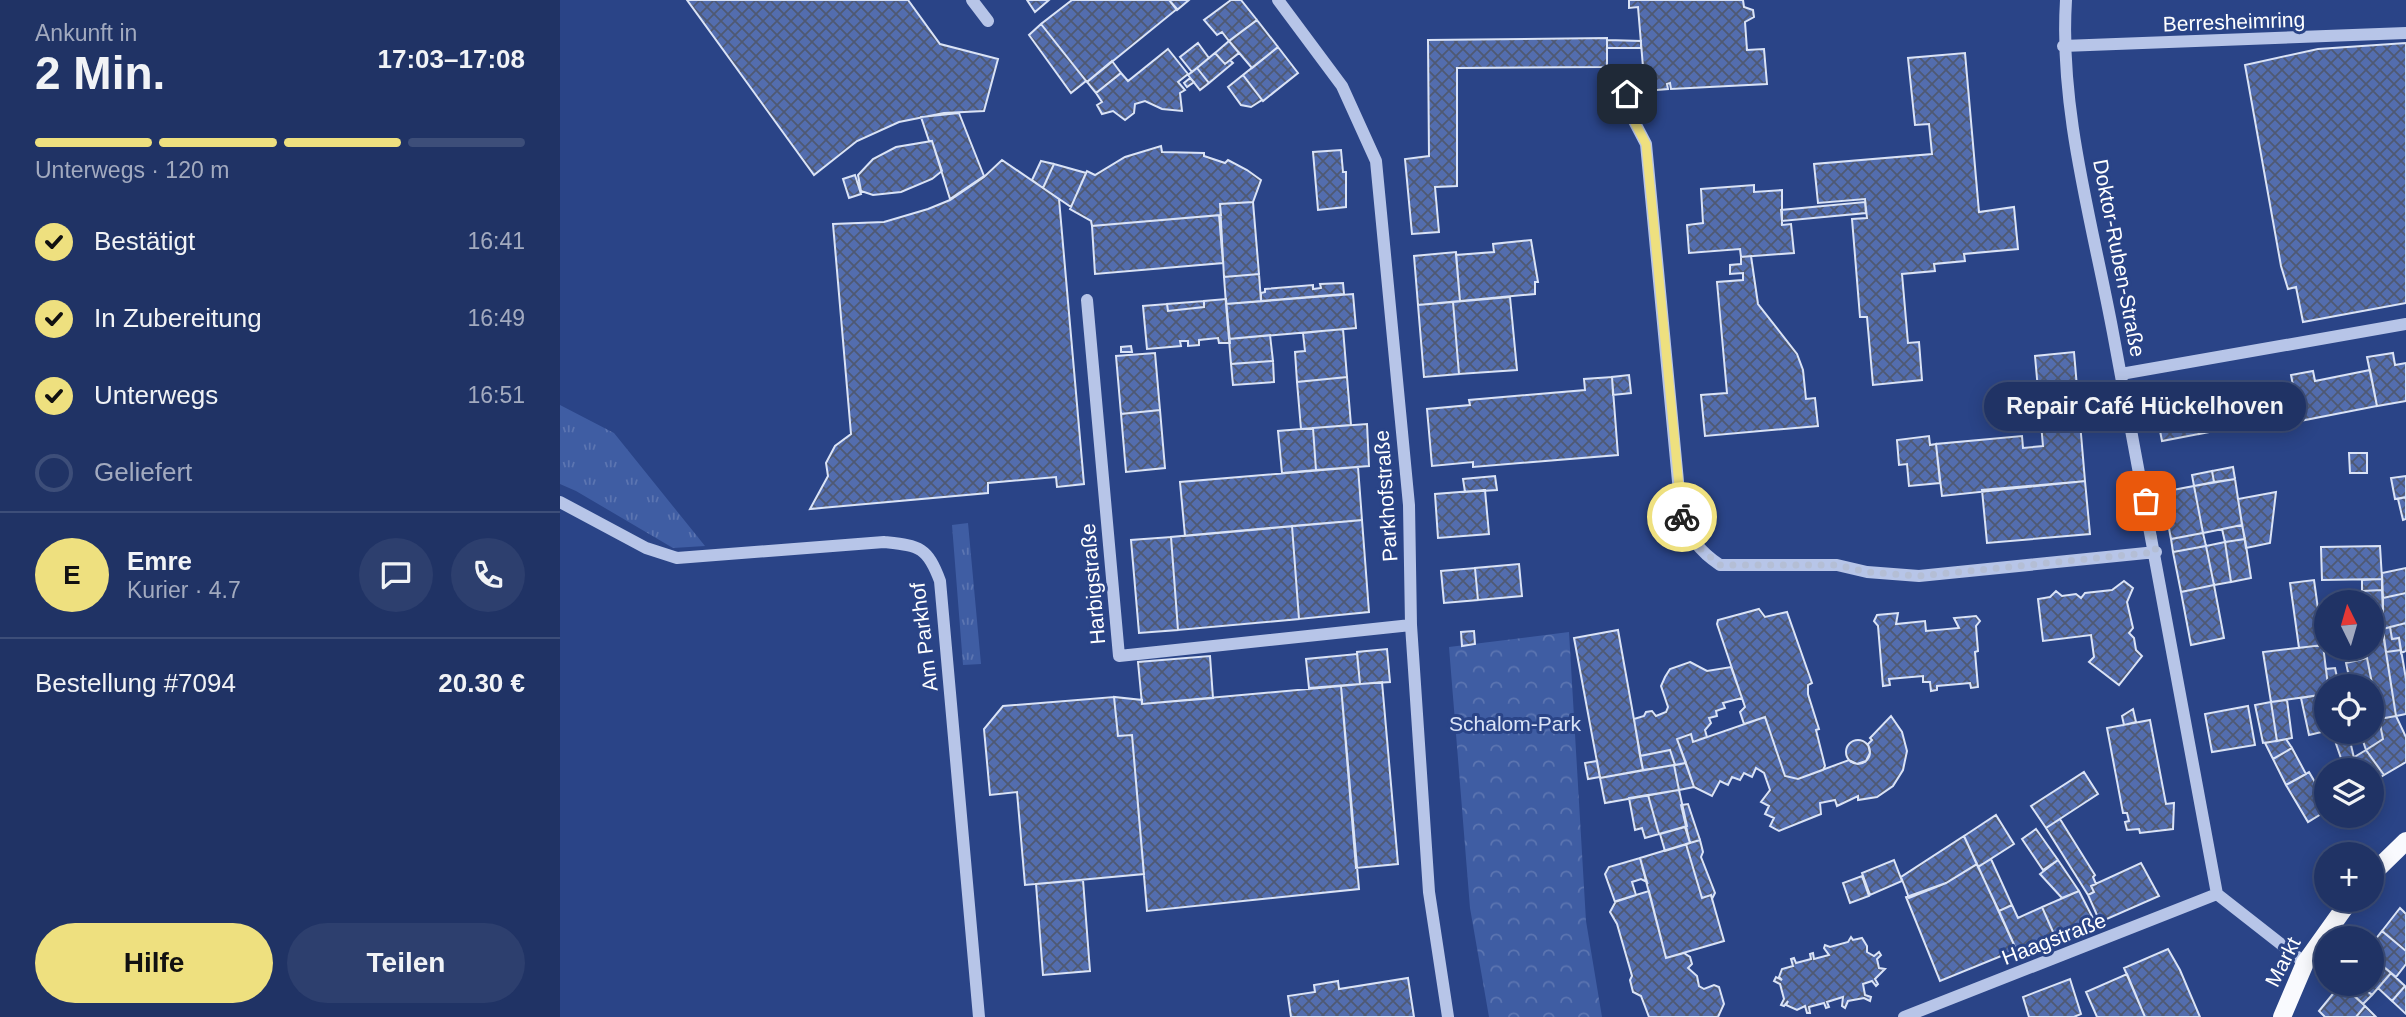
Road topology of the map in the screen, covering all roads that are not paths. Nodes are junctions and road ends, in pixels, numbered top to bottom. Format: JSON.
{"nodes":[{"id":1,"x":972,"y":0,"type":"edge"},
{"id":2,"x":1278,"y":0,"type":"edge"},
{"id":3,"x":2066,"y":0,"type":"edge"},
{"id":4,"x":988,"y":21,"type":"dead end"},
{"id":5,"x":2406,"y":33,"type":"edge"},
{"id":6,"x":2063,"y":46,"type":"junction"},
{"id":7,"x":1627,"y":94,"type":"dead end"},
{"id":8,"x":1087,"y":300,"type":"dead end"},
{"id":9,"x":2406,"y":324,"type":"edge"},
{"id":10,"x":2121,"y":374,"type":"junction"},
{"id":11,"x":560,"y":502,"type":"edge"},
{"id":12,"x":2156,"y":552,"type":"junction"},
{"id":13,"x":1411,"y":625,"type":"junction"},
{"id":14,"x":2406,"y":841,"type":"edge"},
{"id":15,"x":2384,"y":862,"type":"edge"},
{"id":16,"x":2217,"y":894,"type":"junction"},
{"id":17,"x":2341,"y":912,"type":"edge"},
{"id":18,"x":2305,"y":962,"type":"junction"},
{"id":19,"x":2282,"y":1015,"type":"edge"},
{"id":20,"x":979,"y":1017,"type":"edge"},
{"id":21,"x":1448,"y":1017,"type":"edge"},
{"id":22,"x":1903,"y":1017,"type":"edge"}],
"edges":[{"from":1,"to":4,"type":"street"},
{"from":2,"to":13,"type":"street","name":"Parkhofstraße"},
{"from":3,"to":6,"type":"street","name":"Doktor-Ruben-Straße"},
{"from":5,"to":6,"type":"street","name":"Berresheimring"},
{"from":6,"to":10,"type":"street","name":"Doktor-Ruben-Straße"},
{"from":7,"to":12,"type":"street"},
{"from":8,"to":13,"type":"street","name":"Harbigstraße"},
{"from":9,"to":10,"type":"street"},
{"from":10,"to":12,"type":"street","name":"Doktor-Ruben-Straße"},
{"from":11,"to":20,"type":"street","name":"Am Parkhof"},
{"from":12,"to":16,"type":"street","name":"Doktor-Ruben-Straße"},
{"from":13,"to":21,"type":"street","name":"Parkhofstraße"},
{"from":14,"to":15,"type":"main road"},
{"from":16,"to":18,"type":"street"},
{"from":16,"to":22,"type":"street","name":"Haagstraße"},
{"from":17,"to":18,"type":"main road","name":"Markt"},
{"from":18,"to":19,"type":"main road","name":"Markt"}]}
